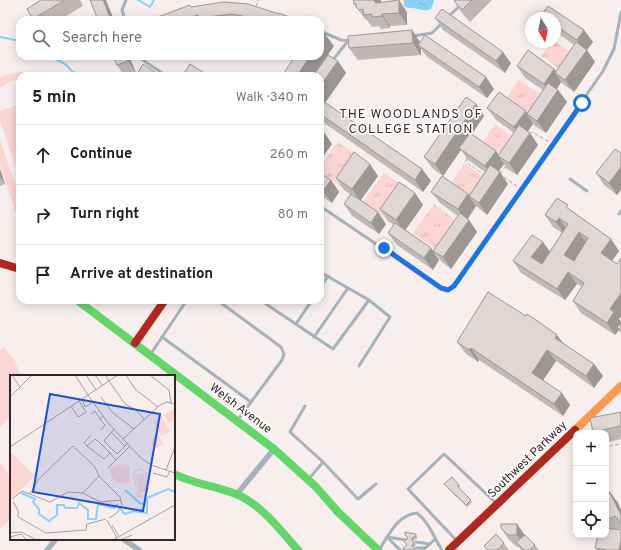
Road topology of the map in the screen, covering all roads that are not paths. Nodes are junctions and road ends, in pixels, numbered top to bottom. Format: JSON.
{"nodes":[{"id":1,"x":126,"y":0,"type":"edge"},
{"id":2,"x":466,"y":0,"type":"edge"},
{"id":3,"x":621,"y":12,"type":"edge"},
{"id":4,"x":124,"y":16,"type":"edge"},
{"id":5,"x":324,"y":32,"type":"edge"},
{"id":6,"x":406,"y":36,"type":"edge"},
{"id":7,"x":356,"y":40,"type":"edge"},
{"id":8,"x":348,"y":41,"type":"junction"},
{"id":9,"x":143,"y":60,"type":"edge"},
{"id":10,"x":328,"y":68,"type":"edge"},
{"id":11,"x":161,"y":72,"type":"edge"},
{"id":12,"x":570,"y":180,"type":"dead end"},
{"id":13,"x":587,"y":191,"type":"dead end"},
{"id":14,"x":324,"y":209,"type":"edge"},
{"id":15,"x":0,"y":263,"type":"edge"},
{"id":16,"x":16,"y":268,"type":"edge"},
{"id":17,"x":324,"y":274,"type":"edge"},
{"id":18,"x":328,"y":276,"type":"junction"},
{"id":19,"x":324,"y":282,"type":"edge"},
{"id":20,"x":348,"y":288,"type":"junction"},
{"id":21,"x":369,"y":300,"type":"junction"},
{"id":22,"x":83,"y":304,"type":"edge"},
{"id":23,"x":162,"y":304,"type":"edge"},
{"id":24,"x":184,"y":304,"type":"edge"},
{"id":25,"x":223,"y":304,"type":"edge"},
{"id":26,"x":266,"y":304,"type":"edge"},
{"id":27,"x":309,"y":304,"type":"edge"},
{"id":28,"x":296,"y":324,"type":"junction"},
{"id":29,"x":162,"y":337,"type":"junction"},
{"id":30,"x":314,"y":337,"type":"junction"},
{"id":31,"x":135,"y":343,"type":"junction"},
{"id":32,"x":150,"y":355,"type":"junction"},
{"id":33,"x":359,"y":366,"type":"dead end"},
{"id":34,"x":173,"y":375,"type":"edge"},
{"id":35,"x":176,"y":378,"type":"edge"},
{"id":36,"x":621,"y":386,"type":"edge"},
{"id":37,"x":251,"y":402,"type":"junction"},
{"id":38,"x":305,"y":406,"type":"dead end"},
{"id":39,"x":238,"y":421,"type":"junction"},
{"id":40,"x":274,"y":449,"type":"junction"},
{"id":41,"x":322,"y":462,"type":"junction"},
{"id":42,"x":175,"y":475,"type":"edge"},
{"id":43,"x":308,"y":480,"type":"junction"},
{"id":44,"x":376,"y":484,"type":"dead end"},
{"id":45,"x":237,"y":494,"type":"junction"},
{"id":46,"x":497,"y":504,"type":"junction"},
{"id":47,"x":387,"y":537,"type":"junction"},
{"id":48,"x":435,"y":539,"type":"junction"},
{"id":49,"x":55,"y":540,"type":"edge"},
{"id":50,"x":124,"y":540,"type":"edge"},
{"id":51,"x":406,"y":540,"type":"edge"},
{"id":52,"x":416,"y":542,"type":"dead end"},
{"id":53,"x":458,"y":542,"type":"junction"},
{"id":54,"x":430,"y":544,"type":"junction"},
{"id":55,"x":397,"y":547,"type":"junction"},
{"id":56,"x":405,"y":547,"type":"edge"},
{"id":57,"x":416,"y":548,"type":"dead end"},
{"id":58,"x":424,"y":549,"type":"edge"},
{"id":59,"x":47,"y":550,"type":"edge"},
{"id":60,"x":139,"y":550,"type":"edge"},
{"id":61,"x":298,"y":550,"type":"edge"},
{"id":62,"x":378,"y":550,"type":"edge"},
{"id":63,"x":400,"y":550,"type":"edge"},
{"id":64,"x":442,"y":550,"type":"edge"},
{"id":65,"x":449,"y":550,"type":"edge"}],
"edges":[{"from":1,"to":4,"type":"lane"},
{"from":2,"to":6,"type":"lane"},
{"from":3,"to":14,"type":"lane"},
{"from":5,"to":8,"type":"lane"},
{"from":7,"to":8,"type":"lane"},
{"from":8,"to":10,"type":"lane"},
{"from":9,"to":11,"type":"lane"},
{"from":12,"to":13,"type":"lane"},
{"from":15,"to":16,"type":"main road"},
{"from":17,"to":18,"type":"lane"},
{"from":18,"to":19,"type":"lane"},
{"from":18,"to":20,"type":"lane"},
{"from":20,"to":21,"type":"lane"},
{"from":20,"to":30,"type":"lane"},
{"from":21,"to":30,"type":"lane"},
{"from":21,"to":33,"type":"lane"},
{"from":22,"to":31,"type":"main road","name":"Welsh Avenue"},
{"from":23,"to":31,"type":"main road"},
{"from":24,"to":29,"type":"lane"},
{"from":25,"to":37,"type":"lane"},
{"from":26,"to":28,"type":"lane"},
{"from":27,"to":28,"type":"lane"},
{"from":28,"to":30,"type":"lane"},
{"from":29,"to":32,"type":"lane"},
{"from":29,"to":37,"type":"lane"},
{"from":31,"to":32,"type":"main road","name":"Welsh Avenue"},
{"from":32,"to":34,"type":"main road","name":"Welsh Avenue"},
{"from":35,"to":39,"type":"main road","name":"Welsh Avenue"},
{"from":36,"to":46,"type":"main road","name":"Southwest Parkway"},
{"from":37,"to":39,"type":"lane"},
{"from":38,"to":41,"type":"lane"},
{"from":39,"to":40,"type":"main road","name":"Welsh Avenue"},
{"from":40,"to":43,"type":"main road","name":"Welsh Avenue"},
{"from":40,"to":45,"type":"street"},
{"from":41,"to":43,"type":"lane"},
{"from":41,"to":44,"type":"lane"},
{"from":42,"to":45,"type":"main road"},
{"from":43,"to":62,"type":"main road","name":"Welsh Avenue"},
{"from":45,"to":61,"type":"main road"},
{"from":46,"to":53,"type":"main road","name":"Southwest Parkway"},
{"from":46,"to":53,"type":"lane"},
{"from":47,"to":48,"type":"lane"},
{"from":47,"to":51,"type":"lane"},
{"from":47,"to":55,"type":"lane"},
{"from":47,"to":62,"type":"lane"},
{"from":48,"to":54,"type":"lane"},
{"from":48,"to":64,"type":"lane"},
{"from":49,"to":59,"type":"street"},
{"from":50,"to":60,"type":"street"},
{"from":52,"to":54,"type":"lane"},
{"from":53,"to":65,"type":"main road","name":"Southwest Parkway"},
{"from":54,"to":58,"type":"lane"},
{"from":55,"to":56,"type":"lane"},
{"from":55,"to":63,"type":"lane"},
{"from":57,"to":58,"type":"lane"}]}
